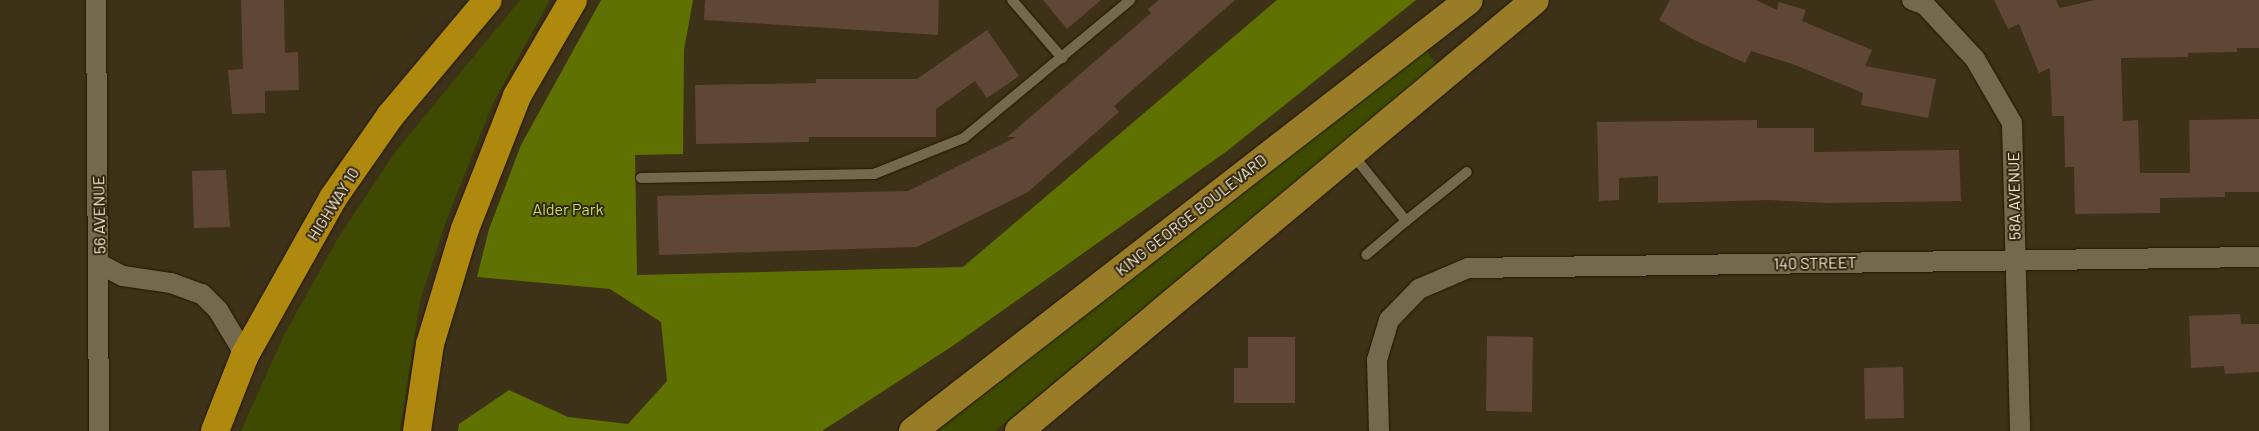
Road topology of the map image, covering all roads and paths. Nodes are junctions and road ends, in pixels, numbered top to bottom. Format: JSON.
{"nodes":[{"id":1,"x":96,"y":0,"type":"edge"},
{"id":2,"x":488,"y":0,"type":"edge"},
{"id":3,"x":573,"y":0,"type":"edge"},
{"id":4,"x":1012,"y":0,"type":"edge"},
{"id":5,"x":1130,"y":0,"type":"edge"},
{"id":6,"x":1469,"y":0,"type":"edge"},
{"id":7,"x":1535,"y":0,"type":"edge"},
{"id":8,"x":1922,"y":2,"type":"edge"},
{"id":9,"x":1062,"y":58,"type":"junction"},
{"id":10,"x":1351,"y":152,"type":"junction"},
{"id":11,"x":1467,"y":172,"type":"dead end"},
{"id":12,"x":641,"y":178,"type":"dead end"},
{"id":13,"x":1406,"y":221,"type":"junction"},
{"id":14,"x":1366,"y":255,"type":"dead end"},
{"id":15,"x":2259,"y":257,"type":"edge"},
{"id":16,"x":2016,"y":259,"type":"junction"},
{"id":17,"x":100,"y":264,"type":"junction"},
{"id":18,"x":245,"y":355,"type":"junction"},
{"id":19,"x":99,"y":431,"type":"edge"},
{"id":20,"x":215,"y":431,"type":"edge"},
{"id":21,"x":417,"y":431,"type":"edge"},
{"id":22,"x":912,"y":431,"type":"edge"},
{"id":23,"x":1019,"y":431,"type":"edge"},
{"id":24,"x":1379,"y":431,"type":"edge"},
{"id":25,"x":2020,"y":431,"type":"edge"}],
"edges":[{"from":1,"to":17,"type":"street","name":"56 AVENUE"},
{"from":2,"to":18,"type":"highway","name":"HIGHWAY 10"},
{"from":3,"to":21,"type":"highway"},
{"from":4,"to":9,"type":"lane"},
{"from":5,"to":9,"type":"lane"},
{"from":6,"to":22,"type":"main road","name":"KING GEORGE BOULEVARD"},
{"from":7,"to":10,"type":"main road"},
{"from":8,"to":16,"type":"street","name":"58A AVENUE"},
{"from":9,"to":12,"type":"lane"},
{"from":10,"to":13,"type":"lane"},
{"from":10,"to":23,"type":"main road"},
{"from":11,"to":13,"type":"lane"},
{"from":13,"to":14,"type":"lane"},
{"from":15,"to":16,"type":"street","name":"140 STREET"},
{"from":16,"to":24,"type":"street","name":"140 STREET"},
{"from":16,"to":25,"type":"street","name":"58A AVENUE"},
{"from":17,"to":18,"type":"street"},
{"from":17,"to":19,"type":"street","name":"56 AVENUE"},
{"from":18,"to":20,"type":"highway","name":"HIGHWAY 10"}]}
